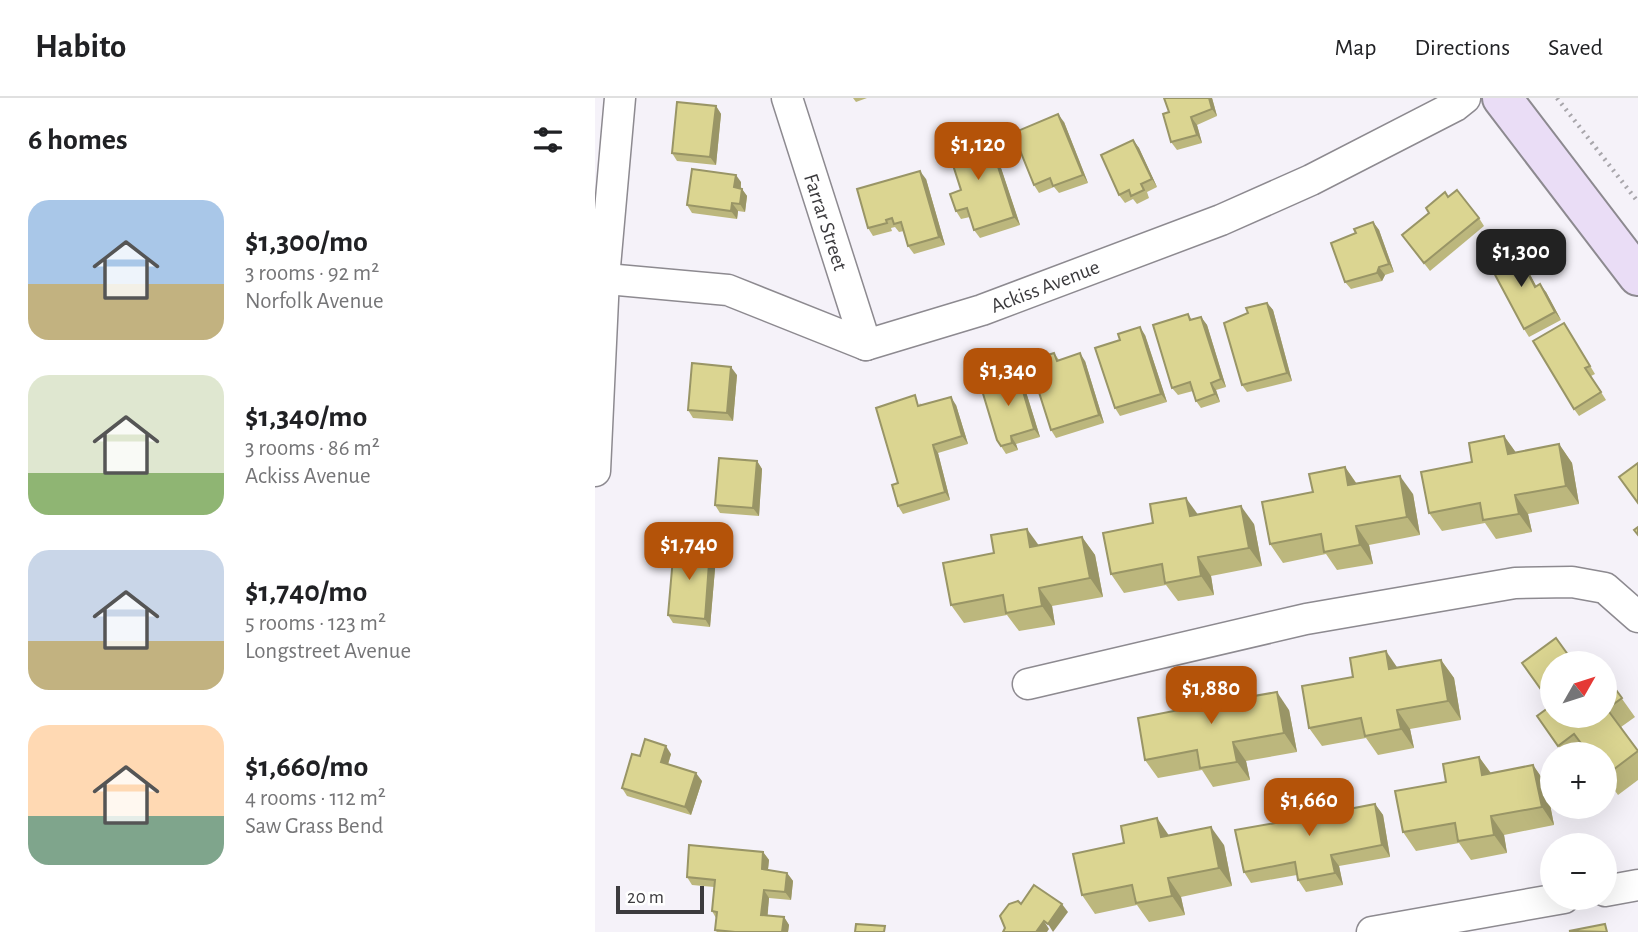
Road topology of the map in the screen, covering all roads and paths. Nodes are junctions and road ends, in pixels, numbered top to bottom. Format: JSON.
{"nodes":[{"id":1,"x":620,"y":98,"type":"edge"},
{"id":2,"x":787,"y":98,"type":"edge"},
{"id":3,"x":1465,"y":98,"type":"edge"},
{"id":4,"x":1502,"y":98,"type":"edge"},
{"id":5,"x":1557,"y":98,"type":"edge"},
{"id":6,"x":1638,"y":202,"type":"edge"},
{"id":7,"x":1638,"y":276,"type":"edge"},
{"id":8,"x":600,"y":278,"type":"edge"},
{"id":9,"x":866,"y":345,"type":"junction"},
{"id":10,"x":595,"y":471,"type":"edge"},
{"id":11,"x":1638,"y":617,"type":"edge"},
{"id":12,"x":1028,"y":684,"type":"dead end"},
{"id":13,"x":1638,"y":885,"type":"edge"},
{"id":14,"x":1617,"y":889,"type":"edge"},
{"id":15,"x":1540,"y":902,"type":"edge"},
{"id":16,"x":1372,"y":932,"type":"edge"}],
"edges":[{"from":1,"to":8,"type":"street"},
{"from":2,"to":9,"type":"street","name":"Farrar Street"},
{"from":3,"to":9,"type":"street","name":"Ackiss Avenue"},
{"from":4,"to":7,"type":"main road"},
{"from":5,"to":6,"type":"path"},
{"from":8,"to":9,"type":"street"},
{"from":8,"to":10,"type":"street"},
{"from":11,"to":12,"type":"street"},
{"from":13,"to":14,"type":"street"},
{"from":15,"to":16,"type":"street"}]}
